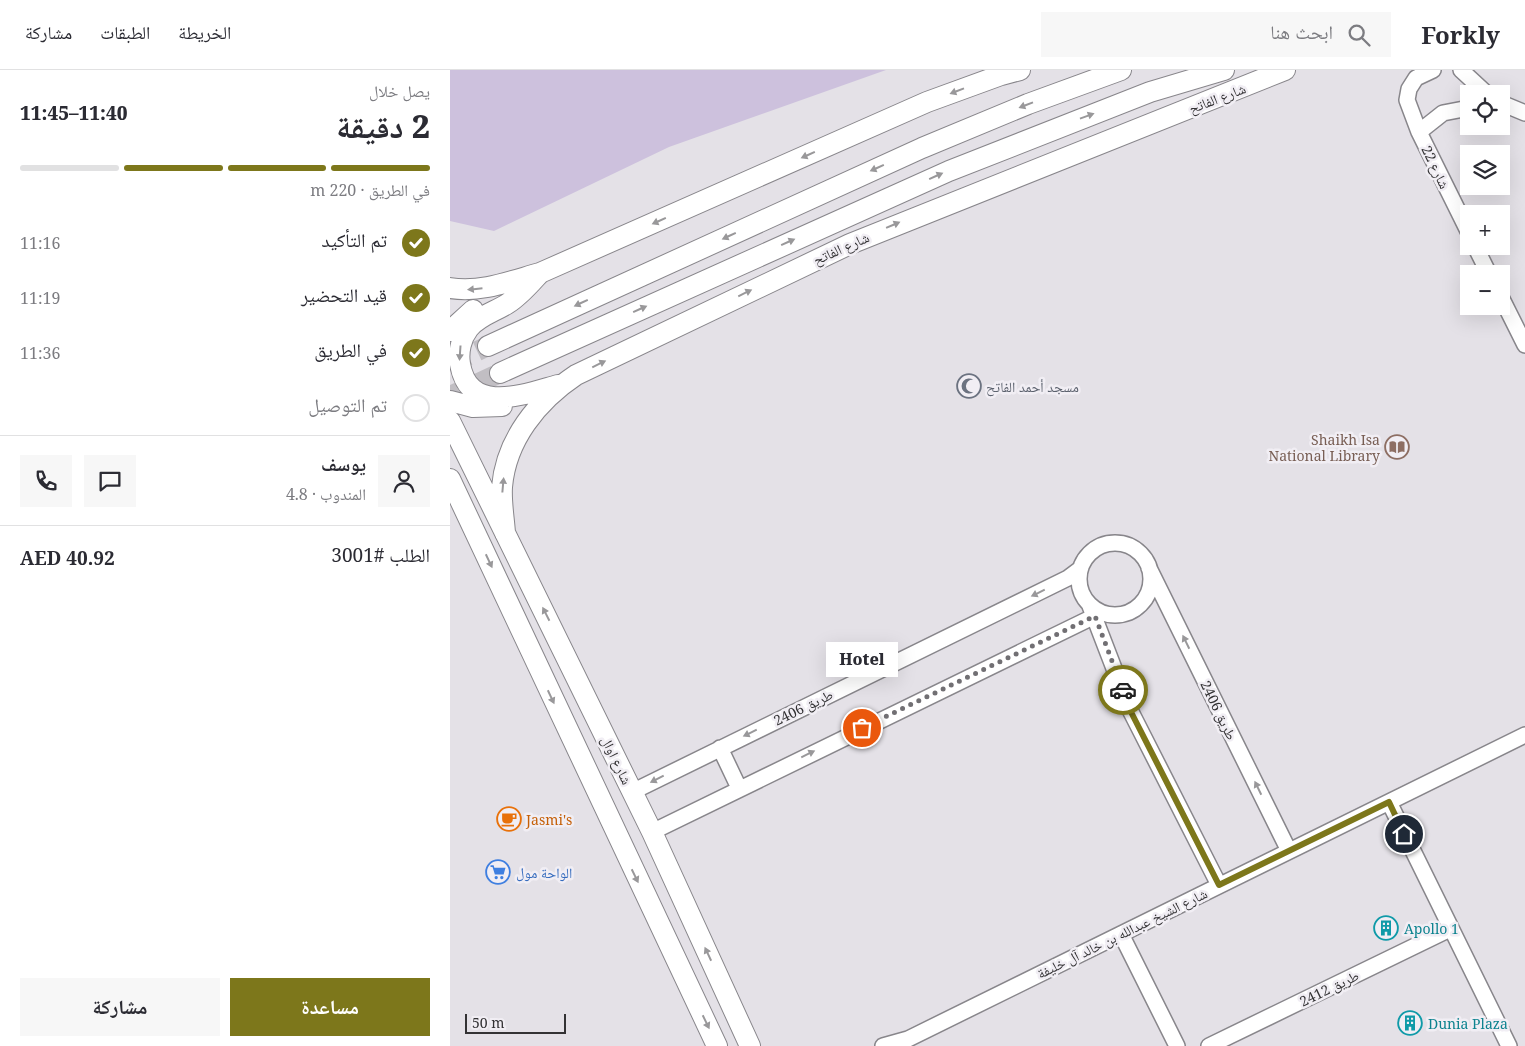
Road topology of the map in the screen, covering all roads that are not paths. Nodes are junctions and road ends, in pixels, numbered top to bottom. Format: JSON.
{"nodes":[{"id":1,"x":1020,"y":70,"type":"edge"},
{"id":2,"x":1121,"y":70,"type":"edge"},
{"id":3,"x":1224,"y":70,"type":"edge"},
{"id":4,"x":1285,"y":70,"type":"edge"},
{"id":5,"x":1432,"y":70,"type":"edge"},
{"id":6,"x":1461,"y":70,"type":"edge"},
{"id":7,"x":1477,"y":85,"type":"edge"},
{"id":8,"x":1460,"y":110,"type":"edge"},
{"id":9,"x":1418,"y":130,"type":"junction"},
{"id":10,"x":1460,"y":215,"type":"edge"},
{"id":11,"x":540,"y":273,"type":"junction"},
{"id":12,"x":450,"y":288,"type":"edge"},
{"id":13,"x":1510,"y":315,"type":"edge"},
{"id":14,"x":450,"y":331,"type":"edge"},
{"id":15,"x":1525,"y":345,"type":"edge"},
{"id":16,"x":488,"y":346,"type":"tunnel mouth"},
{"id":17,"x":500,"y":373,"type":"tunnel mouth"},
{"id":18,"x":563,"y":383,"type":"junction"},
{"id":19,"x":450,"y":400,"type":"edge"},
{"id":20,"x":451,"y":426,"type":"edge"},
{"id":21,"x":451,"y":489,"type":"edge"},
{"id":22,"x":505,"y":533,"type":"junction"},
{"id":23,"x":1150,"y":568,"type":"junction"},
{"id":24,"x":1080,"y":569,"type":"junction"},
{"id":25,"x":1095,"y":612,"type":"junction"},
{"id":26,"x":1525,"y":735,"type":"edge"},
{"id":27,"x":720,"y":748,"type":"junction"},
{"id":28,"x":739,"y":788,"type":"junction"},
{"id":29,"x":632,"y":792,"type":"junction"},
{"id":30,"x":1389,"y":802,"type":"junction"},
{"id":31,"x":602,"y":806,"type":"junction"},
{"id":32,"x":652,"y":832,"type":"junction"},
{"id":33,"x":621,"y":846,"type":"junction"},
{"id":34,"x":1289,"y":852,"type":"junction"},
{"id":35,"x":1219,"y":885,"type":"junction"},
{"id":36,"x":1450,"y":929,"type":"junction"},
{"id":37,"x":1121,"y":934,"type":"junction"},
{"id":38,"x":905,"y":1042,"type":"edge"},
{"id":39,"x":718,"y":1046,"type":"edge"},
{"id":40,"x":750,"y":1046,"type":"edge"},
{"id":41,"x":883,"y":1046,"type":"edge"},
{"id":42,"x":1177,"y":1046,"type":"edge"},
{"id":43,"x":1209,"y":1046,"type":"edge"},
{"id":44,"x":1509,"y":1046,"type":"edge"}],
"edges":[{"from":1,"to":11,"type":"main road","one_way":true},
{"from":2,"to":16,"type":"main road","one_way":true},
{"from":17,"to":3,"type":"main road","one_way":true},
{"from":18,"to":4,"type":"main road","name":"شارع الفاتح","one_way":true},
{"from":5,"to":9,"type":"street","name":"شارع 22"},
{"from":6,"to":7,"type":"street"},
{"from":8,"to":9,"type":"street"},
{"from":9,"to":10,"type":"street","name":"شارع 22"},
{"from":11,"to":12,"type":"main road","one_way":true},
{"from":11,"to":14,"type":"main road"},
{"from":11,"to":18,"type":"main road","one_way":true},
{"from":13,"to":15,"type":"street"},
{"from":18,"to":19,"type":"main road"},
{"from":22,"to":18,"type":"main road","name":"شارع الفاتح","one_way":true},
{"from":20,"to":22,"type":"main road","name":"شارع اوال"},
{"from":21,"to":31,"type":"main road","one_way":true},
{"from":29,"to":22,"type":"main road","name":"شارع اوال","one_way":true},
{"from":23,"to":24,"type":"street"},
{"from":23,"to":25,"type":"street"},
{"from":34,"to":23,"type":"street","name":"طريق 2406","one_way":true},
{"from":24,"to":25,"type":"street"},
{"from":24,"to":27,"type":"street","name":"طريق 2406","one_way":true},
{"from":28,"to":25,"type":"street","one_way":true},
{"from":25,"to":35,"type":"street"},
{"from":26,"to":30,"type":"street","name":"شارع الشيخ عبدالله بن خالد آل خليفة"},
{"from":27,"to":28,"type":"street"},
{"from":27,"to":29,"type":"street","name":"طريق 2406","one_way":true},
{"from":28,"to":32,"type":"street"},
{"from":29,"to":31,"type":"main road"},
{"from":29,"to":32,"type":"main road","name":"شارع اوال"},
{"from":30,"to":34,"type":"street","name":"شارع الشيخ عبدالله بن خالد آل خليفة"},
{"from":30,"to":36,"type":"street"},
{"from":31,"to":33,"type":"main road"},
{"from":32,"to":33,"type":"main road"},
{"from":40,"to":32,"type":"main road","name":"شارع اوال","one_way":true},
{"from":33,"to":39,"type":"main road","one_way":true},
{"from":34,"to":35,"type":"street","name":"شارع الشيخ عبدالله بن خالد آل خليفة"},
{"from":35,"to":37,"type":"street","name":"شارع الشيخ عبدالله بن خالد آل خليفة"},
{"from":36,"to":43,"type":"street","name":"طريق 2412"},
{"from":36,"to":44,"type":"street"},
{"from":37,"to":38,"type":"street","name":"شارع الشيخ عبدالله بن خالد آل خليفة"},
{"from":37,"to":42,"type":"street"},
{"from":38,"to":41,"type":"street","name":"شارع الشيخ عبدالله بن خالد آل خليفة"}]}
